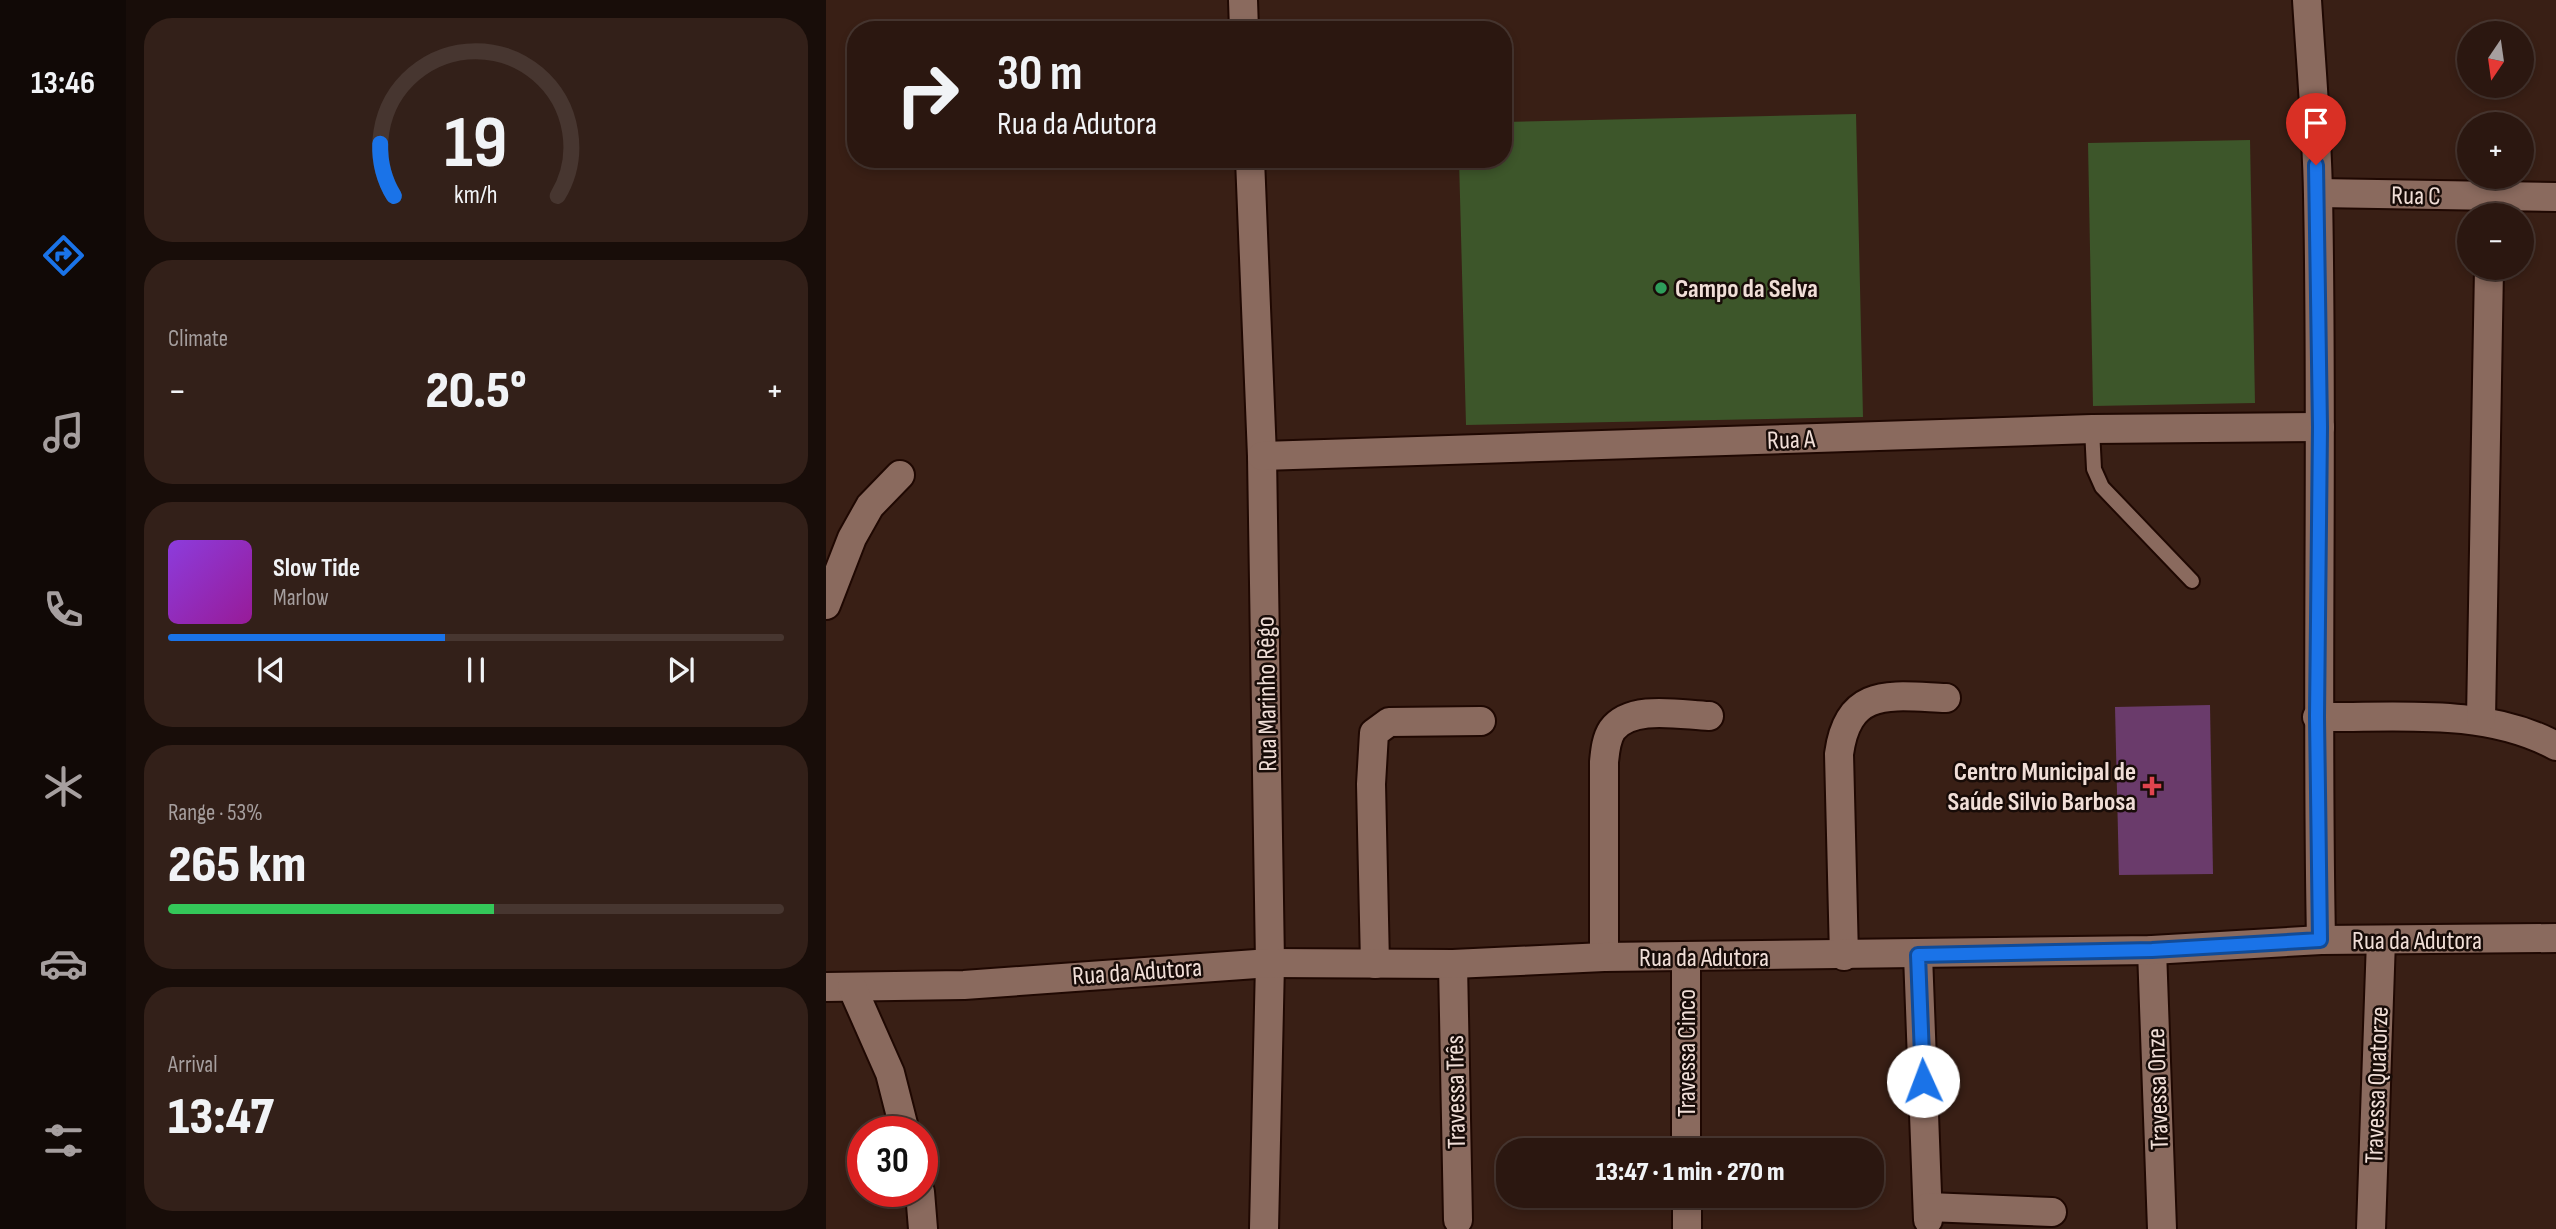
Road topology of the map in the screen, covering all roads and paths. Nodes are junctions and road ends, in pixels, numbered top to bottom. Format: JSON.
{"nodes":[{"id":1,"x":1243,"y":0,"type":"edge"},
{"id":2,"x":2307,"y":0,"type":"edge"},
{"id":3,"x":1244,"y":21,"type":"edge"},
{"id":4,"x":1250,"y":168,"type":"edge"},
{"id":5,"x":2318,"y":193,"type":"junction"},
{"id":6,"x":2556,"y":197,"type":"edge"},
{"id":7,"x":2457,"y":203,"type":"edge"},
{"id":8,"x":2513,"y":203,"type":"edge"},
{"id":9,"x":2489,"y":280,"type":"edge"},
{"id":10,"x":2320,"y":427,"type":"junction"},
{"id":11,"x":2092,"y":429,"type":"junction"},
{"id":12,"x":1262,"y":456,"type":"junction"},
{"id":13,"x":900,"y":475,"type":"dead end"},
{"id":14,"x":2192,"y":581,"type":"dead end"},
{"id":15,"x":826,"y":605,"type":"edge"},
{"id":16,"x":1946,"y":698,"type":"dead end"},
{"id":17,"x":1709,"y":716,"type":"dead end"},
{"id":18,"x":2317,"y":717,"type":"junction"},
{"id":19,"x":2481,"y":719,"type":"junction"},
{"id":20,"x":1481,"y":721,"type":"dead end"},
{"id":21,"x":2556,"y":746,"type":"edge"},
{"id":22,"x":2556,"y":939,"type":"edge"},
{"id":23,"x":2320,"y":940,"type":"junction"},
{"id":24,"x":2381,"y":940,"type":"junction"},
{"id":25,"x":2152,"y":950,"type":"junction"},
{"id":26,"x":1918,"y":955,"type":"junction"},
{"id":27,"x":1844,"y":956,"type":"junction"},
{"id":28,"x":1604,"y":957,"type":"junction"},
{"id":29,"x":1686,"y":957,"type":"junction"},
{"id":30,"x":1270,"y":963,"type":"junction"},
{"id":31,"x":1375,"y":964,"type":"junction"},
{"id":32,"x":1453,"y":964,"type":"junction"},
{"id":33,"x":839,"y":987,"type":"edge"},
{"id":34,"x":901,"y":1116,"type":"edge"},
{"id":35,"x":1686,"y":1138,"type":"edge"},
{"id":36,"x":921,"y":1207,"type":"edge"},
{"id":37,"x":1686,"y":1208,"type":"edge"},
{"id":38,"x":2052,"y":1212,"type":"dead end"},
{"id":39,"x":1458,"y":1220,"type":"dead end"},
{"id":40,"x":923,"y":1229,"type":"edge"},
{"id":41,"x":1264,"y":1229,"type":"edge"},
{"id":42,"x":1687,"y":1229,"type":"edge"},
{"id":43,"x":2162,"y":1229,"type":"edge"},
{"id":44,"x":2371,"y":1229,"type":"edge"}],
"edges":[{"from":1,"to":3,"type":"street"},
{"from":2,"to":5,"type":"street"},
{"from":4,"to":12,"type":"street","name":"Rua Marinho Rêgo"},
{"from":5,"to":7,"type":"street","name":"Rua C"},
{"from":5,"to":10,"type":"street"},
{"from":6,"to":8,"type":"street","name":"Rua C"},
{"from":9,"to":19,"type":"street"},
{"from":10,"to":11,"type":"street","name":"Rua A"},
{"from":10,"to":18,"type":"street"},
{"from":11,"to":12,"type":"street","name":"Rua A"},
{"from":11,"to":14,"type":"lane"},
{"from":12,"to":30,"type":"street","name":"Rua Marinho Rêgo"},
{"from":13,"to":15,"type":"street"},
{"from":16,"to":27,"type":"street"},
{"from":17,"to":28,"type":"street"},
{"from":18,"to":19,"type":"street"},
{"from":18,"to":23,"type":"street"},
{"from":19,"to":21,"type":"street"},
{"from":20,"to":31,"type":"street"},
{"from":22,"to":24,"type":"street","name":"Rua da Adutora"},
{"from":23,"to":24,"type":"street","name":"Rua da Adutora"},
{"from":23,"to":25,"type":"street","name":"Rua da Adutora"},
{"from":24,"to":44,"type":"street","name":"Travessa Quatorze"},
{"from":25,"to":26,"type":"street","name":"Rua da Adutora"},
{"from":25,"to":43,"type":"street","name":"Travessa Onze"},
{"from":26,"to":27,"type":"street","name":"Rua da Adutora"},
{"from":26,"to":38,"type":"street"},
{"from":27,"to":29,"type":"street","name":"Rua da Adutora"},
{"from":28,"to":29,"type":"street","name":"Rua da Adutora"},
{"from":28,"to":32,"type":"street","name":"Rua da Adutora"},
{"from":29,"to":35,"type":"street","name":"Travessa Cinco"},
{"from":30,"to":31,"type":"street","name":"Rua da Adutora"},
{"from":30,"to":33,"type":"street","name":"Rua da Adutora"},
{"from":30,"to":41,"type":"street","name":"Rua Marinho Rêgo"},
{"from":31,"to":32,"type":"street","name":"Rua da Adutora"},
{"from":32,"to":39,"type":"street","name":"Travessa Três"},
{"from":33,"to":34,"type":"street"},
{"from":36,"to":40,"type":"street"},
{"from":37,"to":42,"type":"street"}]}
